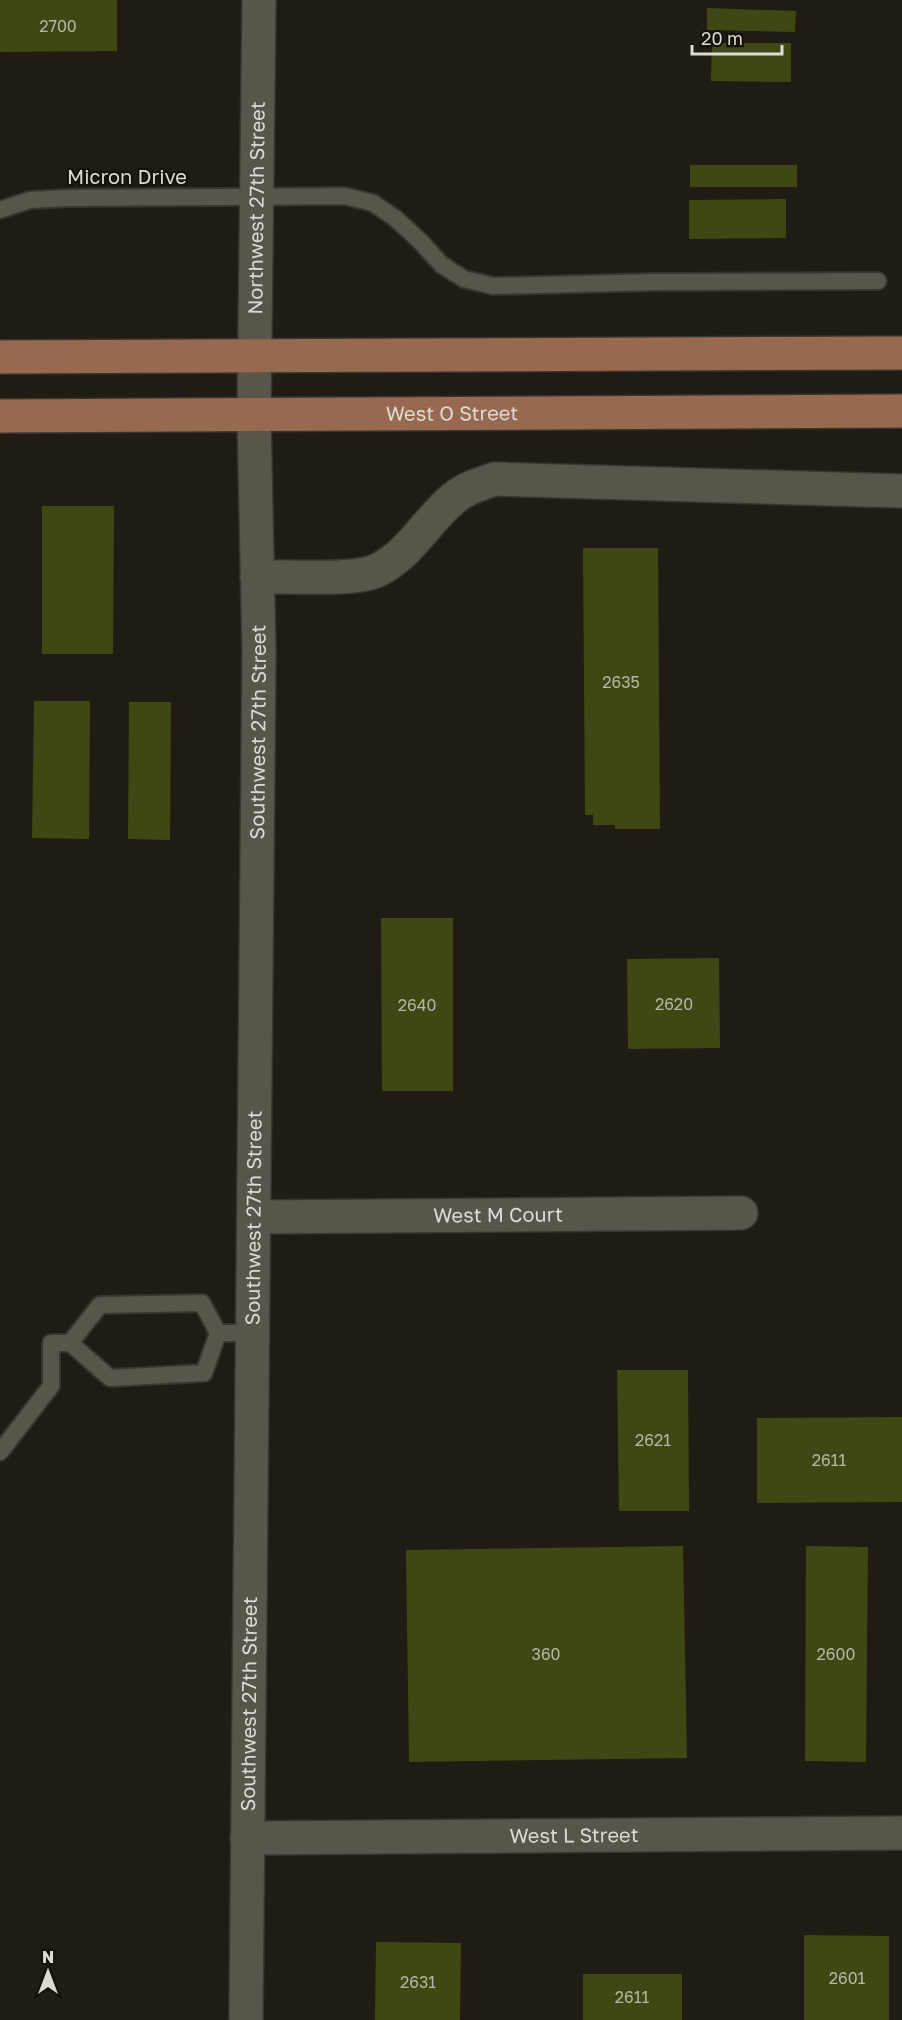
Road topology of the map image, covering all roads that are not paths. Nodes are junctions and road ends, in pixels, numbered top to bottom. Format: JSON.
{"nodes":[{"id":1,"x":259,"y":0,"type":"edge"},
{"id":2,"x":256,"y":197,"type":"junction"},
{"id":3,"x":0,"y":210,"type":"edge"},
{"id":4,"x":878,"y":281,"type":"dead end"},
{"id":5,"x":902,"y":352,"type":"edge"},
{"id":6,"x":255,"y":356,"type":"junction"},
{"id":7,"x":0,"y":357,"type":"edge"},
{"id":8,"x":902,"y":411,"type":"edge"},
{"id":9,"x":0,"y":416,"type":"edge"},
{"id":10,"x":254,"y":416,"type":"junction"},
{"id":11,"x":902,"y":491,"type":"edge"},
{"id":12,"x":257,"y":577,"type":"junction"},
{"id":13,"x":741,"y":1213,"type":"dead end"},
{"id":14,"x":254,"y":1217,"type":"junction"},
{"id":15,"x":218,"y":1333,"type":"junction"},
{"id":16,"x":251,"y":1333,"type":"junction"},
{"id":17,"x":70,"y":1343,"type":"junction"},
{"id":18,"x":0,"y":1452,"type":"edge"},
{"id":19,"x":902,"y":1833,"type":"edge"},
{"id":20,"x":247,"y":1839,"type":"junction"},
{"id":21,"x":246,"y":2020,"type":"edge"}],
"edges":[{"from":1,"to":2,"type":"street","name":"Northwest 27th Street"},
{"from":2,"to":3,"type":"lane","name":"Micron Drive"},
{"from":2,"to":4,"type":"lane","name":"Micron Drive"},
{"from":2,"to":6,"type":"street","name":"Northwest 27th Street"},
{"from":5,"to":6,"type":"main road"},
{"from":6,"to":7,"type":"main road"},
{"from":6,"to":10,"type":"street","name":"Northwest 27th Street"},
{"from":8,"to":10,"type":"main road","name":"West O Street"},
{"from":9,"to":10,"type":"main road","name":"West O Street"},
{"from":10,"to":12,"type":"street","name":"Southwest 27th Street"},
{"from":11,"to":12,"type":"street"},
{"from":12,"to":14,"type":"street","name":"Southwest 27th Street"},
{"from":13,"to":14,"type":"street","name":"West M Court"},
{"from":14,"to":16,"type":"street","name":"Southwest 27th Street"},
{"from":15,"to":16,"type":"lane"},
{"from":15,"to":17,"type":"lane"},
{"from":15,"to":17,"type":"lane"},
{"from":16,"to":20,"type":"street","name":"Southwest 27th Street"},
{"from":17,"to":18,"type":"lane"},
{"from":19,"to":20,"type":"street","name":"West L Street"},
{"from":20,"to":21,"type":"street","name":"Southwest 27th Street"}]}
